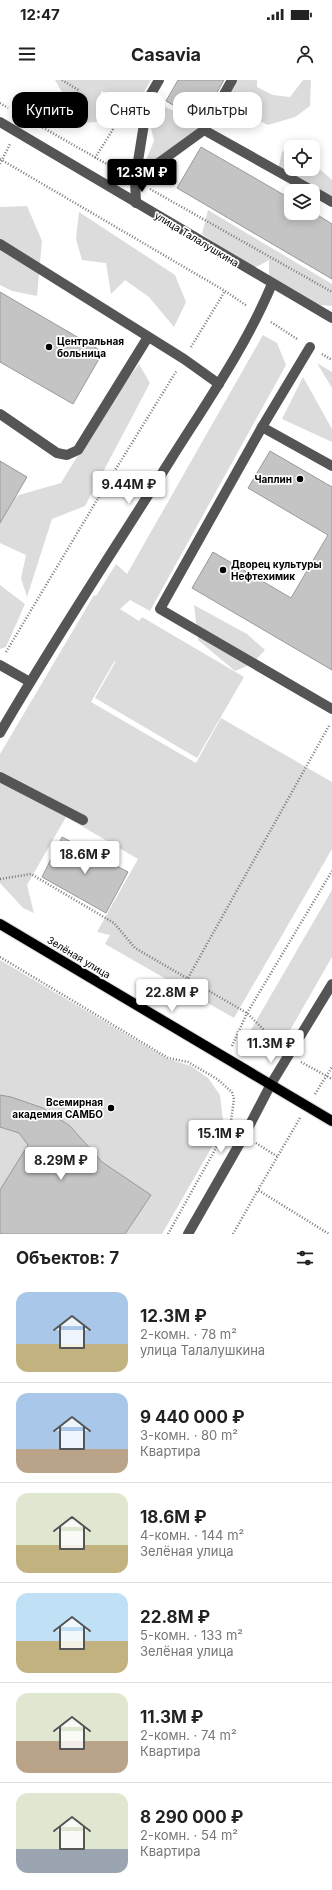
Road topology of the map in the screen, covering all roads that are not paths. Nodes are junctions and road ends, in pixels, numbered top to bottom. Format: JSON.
{"nodes":[{"id":1,"x":159,"y":80,"type":"edge"},
{"id":2,"x":232,"y":80,"type":"edge"},
{"id":3,"x":0,"y":122,"type":"edge"},
{"id":4,"x":204,"y":130,"type":"junction"},
{"id":5,"x":135,"y":180,"type":"junction"},
{"id":6,"x":300,"y":184,"type":"edge"},
{"id":7,"x":320,"y":195,"type":"edge"},
{"id":8,"x":332,"y":202,"type":"edge"},
{"id":9,"x":136,"y":203,"type":"junction"},
{"id":10,"x":0,"y":244,"type":"edge"},
{"id":11,"x":272,"y":284,"type":"junction"},
{"id":12,"x":332,"y":318,"type":"edge"},
{"id":13,"x":148,"y":338,"type":"junction"},
{"id":14,"x":310,"y":347,"type":"road end"},
{"id":15,"x":219,"y":384,"type":"junction"},
{"id":16,"x":0,"y":414,"type":"edge"},
{"id":17,"x":262,"y":427,"type":"junction"},
{"id":18,"x":332,"y":466,"type":"edge"},
{"id":19,"x":2,"y":660,"type":"edge"},
{"id":20,"x":30,"y":682,"type":"junction"},
{"id":21,"x":332,"y":709,"type":"edge"},
{"id":22,"x":0,"y":733,"type":"edge"},
{"id":23,"x":0,"y":777,"type":"edge"},
{"id":24,"x":83,"y":820,"type":"dead end"},
{"id":25,"x":0,"y":924,"type":"edge"},
{"id":26,"x":332,"y":984,"type":"edge"},
{"id":27,"x":271,"y":1084,"type":"junction"},
{"id":28,"x":332,"y":1121,"type":"edge"},
{"id":29,"x":188,"y":1234,"type":"edge"}],
"edges":[{"from":1,"to":5,"type":"street"},
{"from":2,"to":4,"type":"street"},
{"from":3,"to":9,"type":"street","name":"улица Талалушкина"},
{"from":4,"to":5,"type":"street"},
{"from":4,"to":6,"type":"street"},
{"from":5,"to":9,"type":"street"},
{"from":7,"to":8,"type":"street"},
{"from":9,"to":11,"type":"street","name":"улица Талалушкина"},
{"from":10,"to":13,"type":"street"},
{"from":11,"to":12,"type":"street","name":"улица Талалушкина"},
{"from":11,"to":15,"type":"street"},
{"from":13,"to":15,"type":"street"},
{"from":13,"to":16,"type":"street"},
{"from":14,"to":17,"type":"street"},
{"from":15,"to":20,"type":"street"},
{"from":17,"to":18,"type":"street"},
{"from":17,"to":21,"type":"street"},
{"from":19,"to":20,"type":"street"},
{"from":20,"to":22,"type":"street"},
{"from":23,"to":24,"type":"street"},
{"from":25,"to":27,"type":"main road","name":"Зелёная улица"},
{"from":26,"to":27,"type":"street"},
{"from":27,"to":28,"type":"main road","name":"Зелёная улица"},
{"from":27,"to":29,"type":"street"}]}
